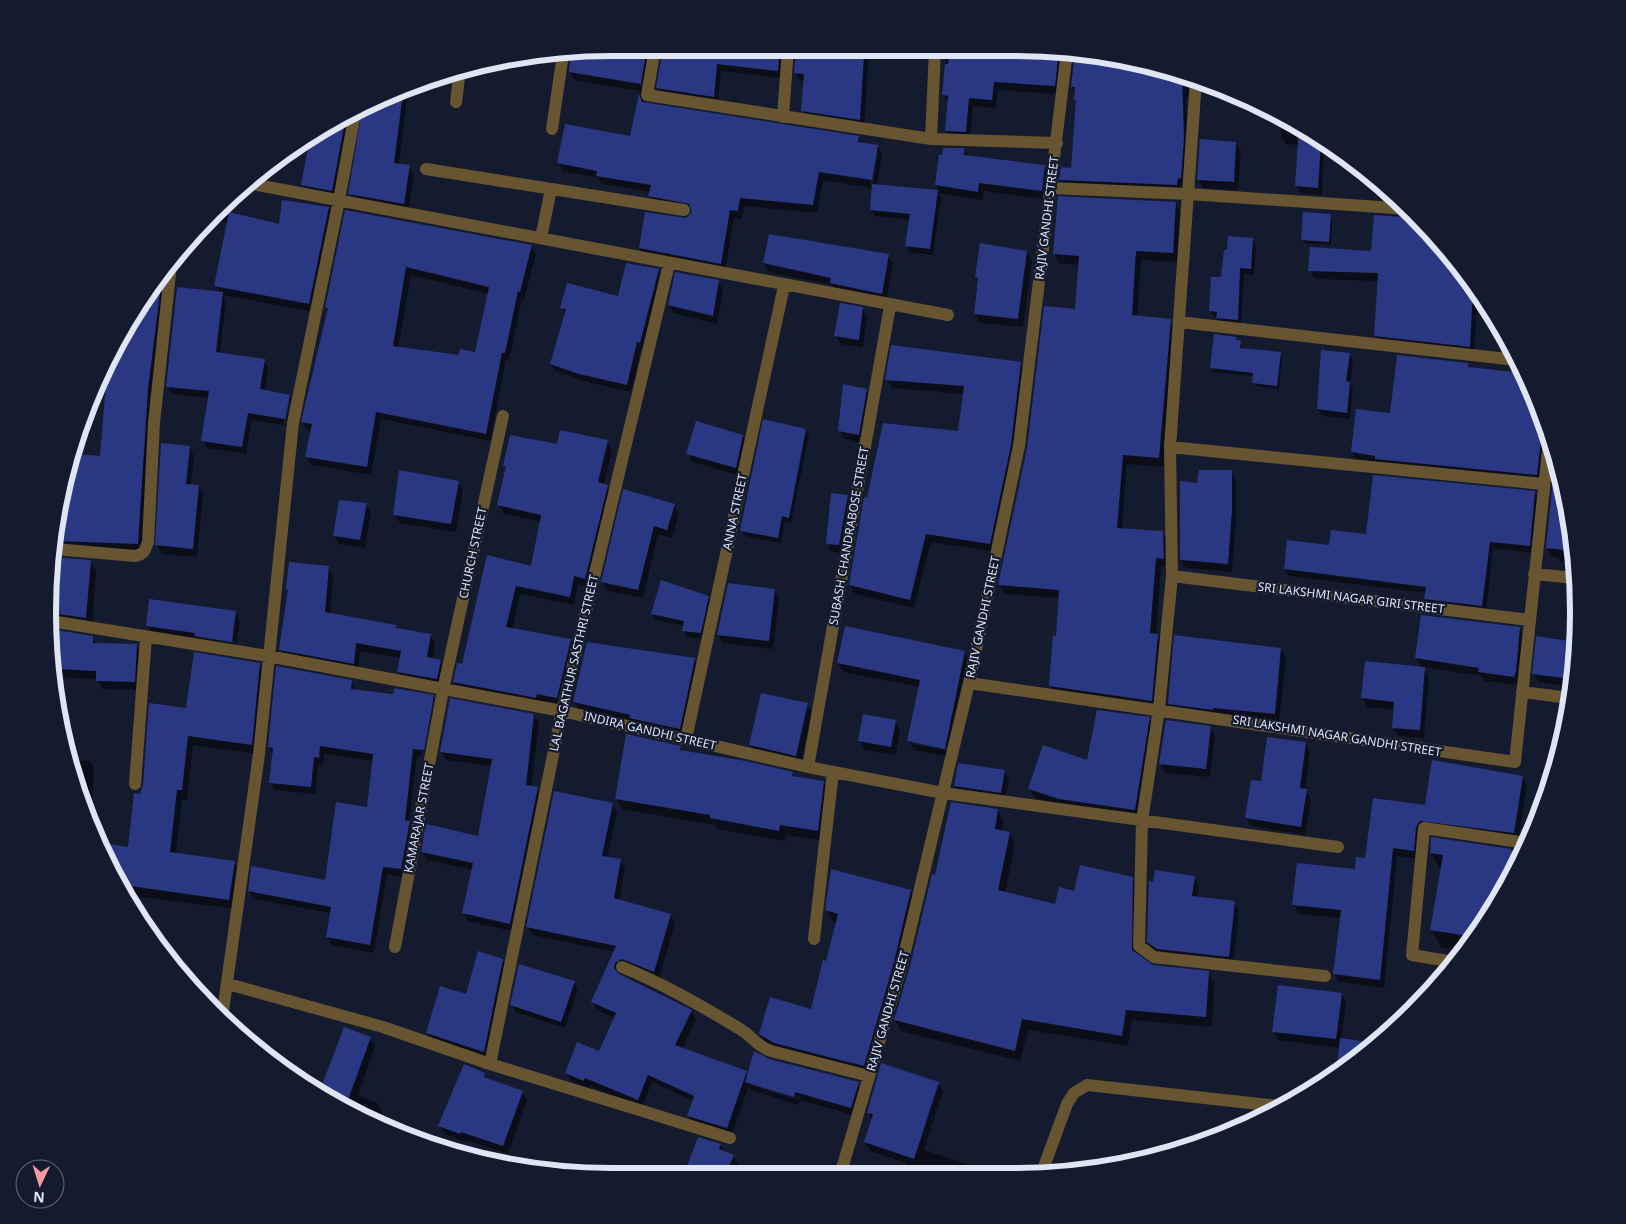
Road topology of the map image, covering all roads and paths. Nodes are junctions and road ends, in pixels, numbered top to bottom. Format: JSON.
{"nodes":[{"id":1,"x":654,"y":56,"type":"edge"},
{"id":2,"x":787,"y":56,"type":"edge"},
{"id":3,"x":936,"y":56,"type":"edge"},
{"id":4,"x":562,"y":58,"type":"edge"},
{"id":5,"x":1065,"y":59,"type":"edge"},
{"id":6,"x":459,"y":78,"type":"edge"},
{"id":7,"x":1196,"y":87,"type":"edge"},
{"id":8,"x":456,"y":102,"type":"dead end"},
{"id":9,"x":783,"y":117,"type":"junction"},
{"id":10,"x":354,"y":121,"type":"edge"},
{"id":11,"x":552,"y":129,"type":"dead end"},
{"id":12,"x":931,"y":139,"type":"junction"},
{"id":13,"x":1057,"y":143,"type":"junction"},
{"id":14,"x":426,"y":169,"type":"dead end"},
{"id":15,"x":257,"y":185,"type":"edge"},
{"id":16,"x":1052,"y":188,"type":"junction"},
{"id":17,"x":551,"y":189,"type":"junction"},
{"id":18,"x":1188,"y":194,"type":"junction"},
{"id":19,"x":340,"y":200,"type":"junction"},
{"id":20,"x":1395,"y":208,"type":"edge"},
{"id":21,"x":684,"y":210,"type":"dead end"},
{"id":22,"x":540,"y":238,"type":"junction"},
{"id":23,"x":669,"y":264,"type":"junction"},
{"id":24,"x":171,"y":274,"type":"edge"},
{"id":25,"x":784,"y":286,"type":"junction"},
{"id":26,"x":890,"y":306,"type":"junction"},
{"id":27,"x":948,"y":315,"type":"dead end"},
{"id":28,"x":1179,"y":322,"type":"junction"},
{"id":29,"x":1508,"y":359,"type":"edge"},
{"id":30,"x":503,"y":416,"type":"dead end"},
{"id":31,"x":1170,"y":447,"type":"junction"},
{"id":32,"x":1547,"y":455,"type":"edge"},
{"id":33,"x":1543,"y":484,"type":"junction"},
{"id":34,"x":60,"y":549,"type":"edge"},
{"id":35,"x":1534,"y":574,"type":"junction"},
{"id":36,"x":1172,"y":576,"type":"junction"},
{"id":37,"x":1569,"y":577,"type":"edge"},
{"id":38,"x":1529,"y":620,"type":"junction"},
{"id":39,"x":56,"y":622,"type":"edge"},
{"id":40,"x":146,"y":637,"type":"junction"},
{"id":41,"x":268,"y":656,"type":"junction"},
{"id":42,"x":969,"y":683,"type":"junction"},
{"id":43,"x":443,"y":690,"type":"junction"},
{"id":44,"x":1522,"y":692,"type":"junction"},
{"id":45,"x":1563,"y":697,"type":"edge"},
{"id":46,"x":1159,"y":709,"type":"junction"},
{"id":47,"x":562,"y":711,"type":"junction"},
{"id":48,"x":686,"y":739,"type":"junction"},
{"id":49,"x":808,"y":767,"type":"junction"},
{"id":50,"x":833,"y":772,"type":"junction"},
{"id":51,"x":135,"y":784,"type":"dead end"},
{"id":52,"x":943,"y":793,"type":"junction"},
{"id":53,"x":1142,"y":821,"type":"junction"},
{"id":54,"x":1519,"y":843,"type":"edge"},
{"id":55,"x":1338,"y":847,"type":"dead end"},
{"id":56,"x":814,"y":939,"type":"dead end"},
{"id":57,"x":395,"y":946,"type":"dead end"},
{"id":58,"x":1446,"y":961,"type":"edge"},
{"id":59,"x":622,"y":968,"type":"dead end"},
{"id":60,"x":1325,"y":976,"type":"dead end"},
{"id":61,"x":228,"y":984,"type":"junction"},
{"id":62,"x":224,"y":1009,"type":"edge"},
{"id":63,"x":490,"y":1064,"type":"junction"},
{"id":64,"x":869,"y":1076,"type":"junction"},
{"id":65,"x":1269,"y":1105,"type":"edge"},
{"id":66,"x":730,"y":1138,"type":"dead end"},
{"id":67,"x":1044,"y":1167,"type":"edge"},
{"id":68,"x":842,"y":1168,"type":"edge"}],
"edges":[{"from":1,"to":9,"type":"street"},
{"from":2,"to":9,"type":"street"},
{"from":3,"to":12,"type":"street"},
{"from":4,"to":11,"type":"street"},
{"from":5,"to":13,"type":"street","name":"RAJIV GANDHI STREET"},
{"from":6,"to":8,"type":"street"},
{"from":7,"to":18,"type":"street"},
{"from":9,"to":12,"type":"street"},
{"from":10,"to":19,"type":"street"},
{"from":12,"to":13,"type":"street"},
{"from":13,"to":16,"type":"street","name":"RAJIV GANDHI STREET"},
{"from":14,"to":17,"type":"street"},
{"from":15,"to":19,"type":"street"},
{"from":16,"to":18,"type":"street"},
{"from":16,"to":42,"type":"street","name":"RAJIV GANDHI STREET"},
{"from":17,"to":21,"type":"street"},
{"from":17,"to":22,"type":"street"},
{"from":18,"to":20,"type":"street"},
{"from":18,"to":28,"type":"street"},
{"from":19,"to":22,"type":"street"},
{"from":19,"to":41,"type":"street"},
{"from":22,"to":23,"type":"street"},
{"from":23,"to":25,"type":"street"},
{"from":23,"to":47,"type":"street","name":"LAL BAGATHUR SASTHRI STREET"},
{"from":24,"to":34,"type":"street"},
{"from":25,"to":26,"type":"street"},
{"from":25,"to":48,"type":"street","name":"ANNA STREET"},
{"from":26,"to":27,"type":"street"},
{"from":26,"to":49,"type":"street","name":"SUBASH CHANDRABOSE STREET"},
{"from":28,"to":29,"type":"street"},
{"from":28,"to":31,"type":"street"},
{"from":30,"to":43,"type":"street","name":"CHURCH STREET"},
{"from":31,"to":33,"type":"street"},
{"from":31,"to":36,"type":"street"},
{"from":32,"to":33,"type":"street"},
{"from":33,"to":35,"type":"street"},
{"from":35,"to":37,"type":"street"},
{"from":35,"to":38,"type":"street"},
{"from":36,"to":38,"type":"street","name":"SRI LAKSHMI NAGAR GIRI STREET"},
{"from":36,"to":46,"type":"street"},
{"from":38,"to":44,"type":"street"},
{"from":39,"to":40,"type":"street","name":"INDIRA GANDHI STREET"},
{"from":40,"to":41,"type":"street","name":"INDIRA GANDHI STREET"},
{"from":40,"to":51,"type":"street"},
{"from":41,"to":43,"type":"street","name":"INDIRA GANDHI STREET"},
{"from":41,"to":61,"type":"street"},
{"from":42,"to":46,"type":"street","name":"SRI LAKSHMI NAGAR GANDHI STREET"},
{"from":42,"to":52,"type":"street","name":"RAJIV GANDHI STREET"},
{"from":43,"to":47,"type":"street","name":"INDIRA GANDHI STREET"},
{"from":43,"to":57,"type":"street","name":"KAMARAJAR STREET"},
{"from":44,"to":45,"type":"street"},
{"from":44,"to":46,"type":"street","name":"SRI LAKSHMI NAGAR GANDHI STREET"},
{"from":46,"to":53,"type":"street"},
{"from":47,"to":48,"type":"street","name":"INDIRA GANDHI STREET"},
{"from":47,"to":63,"type":"street","name":"LAL BAGATHUR SASTHRI STREET"},
{"from":48,"to":49,"type":"street","name":"INDIRA GANDHI STREET"},
{"from":49,"to":50,"type":"street","name":"INDIRA GANDHI STREET"},
{"from":50,"to":52,"type":"street","name":"INDIRA GANDHI STREET"},
{"from":50,"to":56,"type":"street"},
{"from":52,"to":53,"type":"street","name":"INDIRA GANDHI STREET"},
{"from":52,"to":64,"type":"street","name":"RAJIV GANDHI STREET"},
{"from":53,"to":55,"type":"street","name":"INDIRA GANDHI STREET"},
{"from":53,"to":60,"type":"street"},
{"from":54,"to":58,"type":"street"},
{"from":59,"to":64,"type":"street"},
{"from":61,"to":62,"type":"street"},
{"from":61,"to":63,"type":"street"},
{"from":63,"to":66,"type":"street"},
{"from":64,"to":68,"type":"street","name":"RAJIV GANDHI STREET"},
{"from":65,"to":67,"type":"street"}]}
